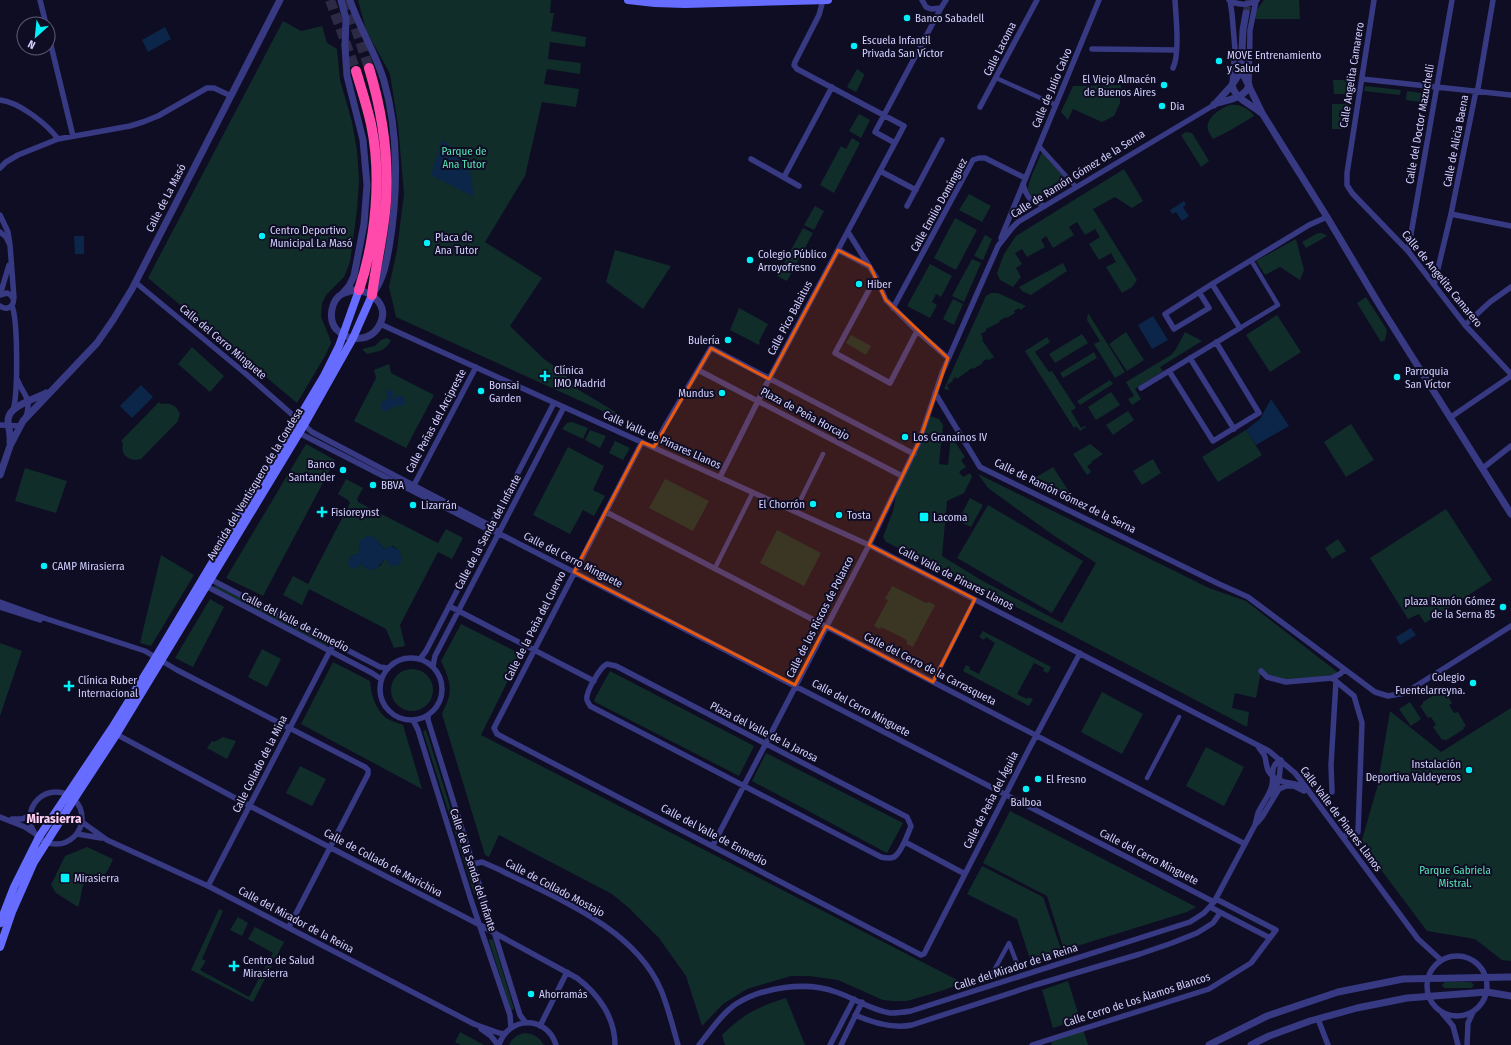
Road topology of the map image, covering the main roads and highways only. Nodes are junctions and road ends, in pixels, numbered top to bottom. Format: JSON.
{"nodes":[{"id":1,"x":628,"y":0,"type":"edge"},
{"id":2,"x":824,"y":0,"type":"edge"},
{"id":3,"x":828,"y":0,"type":"edge"},
{"id":4,"x":369,"y":68,"type":"tunnel mouth"},
{"id":5,"x":356,"y":71,"type":"tunnel mouth"},
{"id":6,"x":359,"y":290,"type":"joint"},
{"id":7,"x":372,"y":295,"type":"joint"},
{"id":8,"x":301,"y":422,"type":"junction"},
{"id":9,"x":206,"y":581,"type":"junction"},
{"id":10,"x":43,"y":839,"type":"junction"},
{"id":11,"x":0,"y":923,"type":"edge"},
{"id":12,"x":0,"y":947,"type":"edge"}],
"edges":[{"from":1,"to":2,"type":"main road"},
{"from":2,"to":3,"type":"main road"},
{"from":4,"to":7,"type":"highway"},
{"from":5,"to":6,"type":"highway"},
{"from":6,"to":8,"type":"main road","name":"Avenida del Ventisquero de la Condesa"},
{"from":7,"to":8,"type":"main road","name":"Avenida del Ventisquero de la Condesa"},
{"from":8,"to":9,"type":"main road","name":"Avenida del Ventisquero de la Condesa"},
{"from":8,"to":9,"type":"main road","name":"Avenida del Ventisquero de la Condesa"},
{"from":9,"to":10,"type":"main road","name":"Avenida del Ventisquero de la Condesa"},
{"from":10,"to":11,"type":"main road","name":"Avenida del Ventisquero de la Condesa"},
{"from":10,"to":12,"type":"main road","name":"Avenida del Ventisquero de la Condesa"}]}
